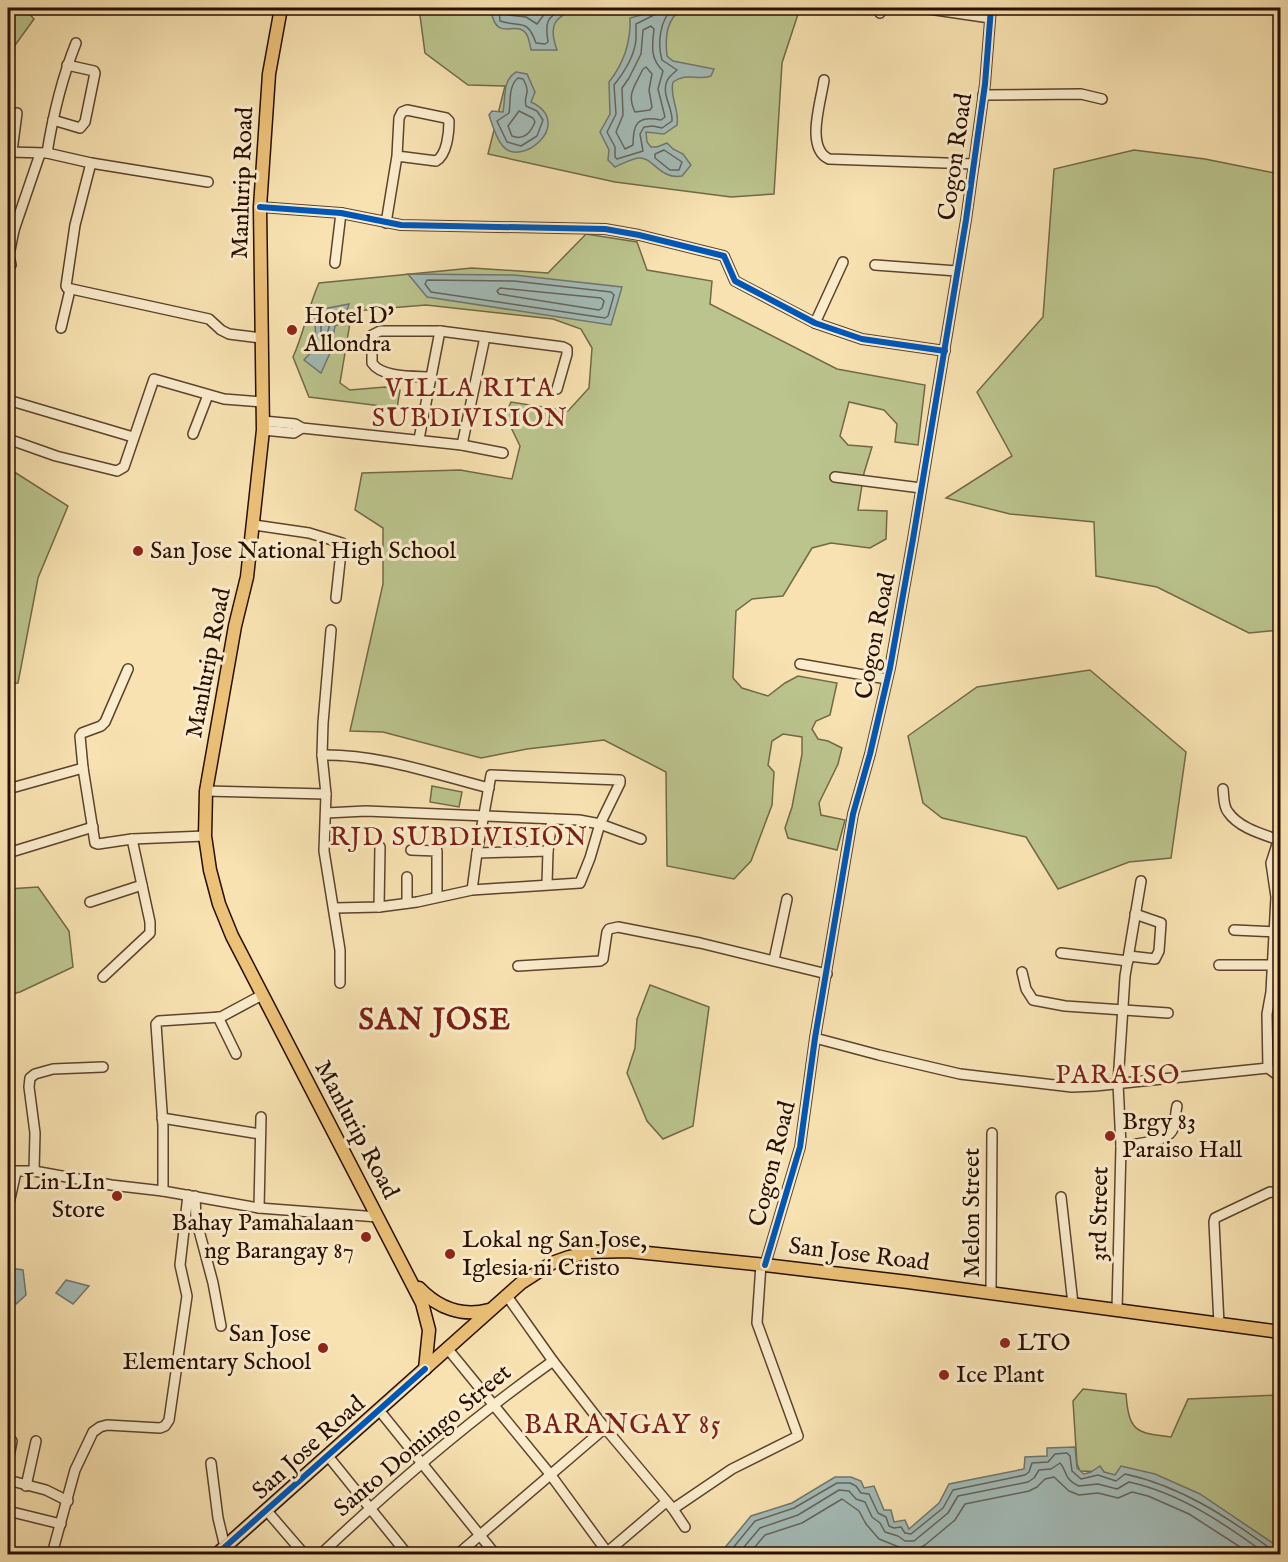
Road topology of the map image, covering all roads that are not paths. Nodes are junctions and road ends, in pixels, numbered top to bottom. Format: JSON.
{"nodes":[{"id":1,"x":281,"y":8,"type":"edge"},
{"id":2,"x":922,"y":8,"type":"edge"},
{"id":3,"x":991,"y":8,"type":"edge"},
{"id":4,"x":990,"y":18,"type":"junction"},
{"id":5,"x":76,"y":43,"type":"dead end"},
{"id":6,"x":67,"y":65,"type":"junction"},
{"id":7,"x":824,"y":80,"type":"dead end"},
{"id":8,"x":983,"y":95,"type":"junction"},
{"id":9,"x":1102,"y":99,"type":"dead end"},
{"id":10,"x":17,"y":113,"type":"dead end"},
{"id":11,"x":53,"y":120,"type":"junction"},
{"id":12,"x":10,"y":151,"type":"edge"},
{"id":13,"x":43,"y":153,"type":"junction"},
{"id":14,"x":397,"y":156,"type":"junction"},
{"id":15,"x":91,"y":163,"type":"junction"},
{"id":16,"x":974,"y":164,"type":"junction"},
{"id":17,"x":208,"y":182,"type":"dead end"},
{"id":18,"x":260,"y":207,"type":"junction"},
{"id":19,"x":341,"y":213,"type":"junction"},
{"id":20,"x":386,"y":224,"type":"junction"},
{"id":21,"x":11,"y":230,"type":"edge"},
{"id":22,"x":843,"y":262,"type":"dead end"},
{"id":23,"x":335,"y":263,"type":"dead end"},
{"id":24,"x":11,"y":265,"type":"dead end"},
{"id":25,"x":875,"y":265,"type":"dead end"},
{"id":26,"x":957,"y":272,"type":"junction"},
{"id":27,"x":70,"y":290,"type":"junction"},
{"id":28,"x":815,"y":324,"type":"junction"},
{"id":29,"x":61,"y":328,"type":"dead end"},
{"id":30,"x":440,"y":331,"type":"junction"},
{"id":31,"x":485,"y":337,"type":"junction"},
{"id":32,"x":261,"y":338,"type":"junction"},
{"id":33,"x":945,"y":351,"type":"junction"},
{"id":34,"x":431,"y":378,"type":"junction"},
{"id":35,"x":557,"y":389,"type":"dead end"},
{"id":36,"x":208,"y":395,"type":"junction"},
{"id":37,"x":8,"y":400,"type":"edge"},
{"id":38,"x":262,"y":402,"type":"junction"},
{"id":39,"x":263,"y":426,"type":"junction"},
{"id":40,"x":193,"y":434,"type":"dead end"},
{"id":41,"x":133,"y":437,"type":"junction"},
{"id":42,"x":8,"y":439,"type":"edge"},
{"id":43,"x":419,"y":439,"type":"junction"},
{"id":44,"x":462,"y":445,"type":"junction"},
{"id":45,"x":503,"y":453,"type":"dead end"},
{"id":46,"x":835,"y":477,"type":"dead end"},
{"id":47,"x":921,"y":488,"type":"junction"},
{"id":48,"x":254,"y":525,"type":"junction"},
{"id":49,"x":336,"y":598,"type":"dead end"},
{"id":50,"x":331,"y":630,"type":"dead end"},
{"id":51,"x":800,"y":664,"type":"dead end"},
{"id":52,"x":128,"y":669,"type":"dead end"},
{"id":53,"x":887,"y":680,"type":"junction"},
{"id":54,"x":322,"y":755,"type":"junction"},
{"id":55,"x":83,"y":768,"type":"junction"},
{"id":56,"x":489,"y":788,"type":"junction"},
{"id":57,"x":8,"y":789,"type":"edge"},
{"id":58,"x":1223,"y":789,"type":"dead end"},
{"id":59,"x":206,"y":791,"type":"junction"},
{"id":60,"x":326,"y":794,"type":"junction"},
{"id":61,"x":326,"y":813,"type":"junction"},
{"id":62,"x":484,"y":816,"type":"junction"},
{"id":63,"x":552,"y":819,"type":"junction"},
{"id":64,"x":600,"y":824,"type":"junction"},
{"id":65,"x":93,"y":827,"type":"junction"},
{"id":66,"x":205,"y":836,"type":"junction"},
{"id":67,"x":1280,"y":838,"type":"edge"},
{"id":68,"x":132,"y":839,"type":"junction"},
{"id":69,"x":641,"y":839,"type":"dead end"},
{"id":70,"x":380,"y":848,"type":"dead end"},
{"id":71,"x":411,"y":850,"type":"dead end"},
{"id":72,"x":548,"y":851,"type":"junction"},
{"id":73,"x":8,"y":853,"type":"edge"},
{"id":74,"x":477,"y":853,"type":"junction"},
{"id":75,"x":407,"y":877,"type":"dead end"},
{"id":76,"x":1141,"y":881,"type":"dead end"},
{"id":77,"x":547,"y":884,"type":"junction"},
{"id":78,"x":142,"y":885,"type":"junction"},
{"id":79,"x":472,"y":890,"type":"junction"},
{"id":80,"x":437,"y":897,"type":"junction"},
{"id":81,"x":1278,"y":898,"type":"edge"},
{"id":82,"x":787,"y":899,"type":"dead end"},
{"id":83,"x":90,"y":902,"type":"dead end"},
{"id":84,"x":407,"y":903,"type":"junction"},
{"id":85,"x":379,"y":907,"type":"junction"},
{"id":86,"x":334,"y":908,"type":"junction"},
{"id":87,"x":1135,"y":914,"type":"junction"},
{"id":88,"x":1234,"y":930,"type":"dead end"},
{"id":89,"x":1277,"y":932,"type":"edge"},
{"id":90,"x":1062,"y":953,"type":"dead end"},
{"id":91,"x":1129,"y":958,"type":"junction"},
{"id":92,"x":774,"y":960,"type":"junction"},
{"id":93,"x":1219,"y":965,"type":"dead end"},
{"id":94,"x":1272,"y":965,"type":"junction"},
{"id":95,"x":518,"y":966,"type":"dead end"},
{"id":96,"x":1022,"y":972,"type":"dead end"},
{"id":97,"x":827,"y":974,"type":"junction"},
{"id":98,"x":103,"y":977,"type":"dead end"},
{"id":99,"x":340,"y":983,"type":"dead end"},
{"id":100,"x":262,"y":995,"type":"junction"},
{"id":101,"x":1123,"y":1011,"type":"junction"},
{"id":102,"x":1168,"y":1013,"type":"dead end"},
{"id":103,"x":218,"y":1017,"type":"junction"},
{"id":104,"x":815,"y":1038,"type":"junction"},
{"id":105,"x":236,"y":1054,"type":"dead end"},
{"id":106,"x":103,"y":1067,"type":"dead end"},
{"id":107,"x":1268,"y":1068,"type":"junction"},
{"id":108,"x":1281,"y":1077,"type":"edge"},
{"id":109,"x":1118,"y":1083,"type":"junction"},
{"id":110,"x":1177,"y":1106,"type":"dead end"},
{"id":111,"x":261,"y":1117,"type":"dead end"},
{"id":112,"x":162,"y":1118,"type":"junction"},
{"id":113,"x":992,"y":1133,"type":"dead end"},
{"id":114,"x":260,"y":1134,"type":"junction"},
{"id":115,"x":1121,"y":1146,"type":"junction"},
{"id":116,"x":12,"y":1171,"type":"edge"},
{"id":117,"x":34,"y":1172,"type":"junction"},
{"id":118,"x":163,"y":1191,"type":"junction"},
{"id":119,"x":1281,"y":1193,"type":"edge"},
{"id":120,"x":191,"y":1196,"type":"junction"},
{"id":121,"x":1061,"y":1197,"type":"dead end"},
{"id":122,"x":8,"y":1208,"type":"edge"},
{"id":123,"x":259,"y":1208,"type":"junction"},
{"id":124,"x":378,"y":1217,"type":"junction"},
{"id":125,"x":763,"y":1264,"type":"junction"},
{"id":126,"x":411,"y":1281,"type":"junction"},
{"id":127,"x":991,"y":1293,"type":"junction"},
{"id":128,"x":507,"y":1296,"type":"junction"},
{"id":129,"x":1073,"y":1304,"type":"junction"},
{"id":130,"x":491,"y":1309,"type":"junction"},
{"id":131,"x":1117,"y":1310,"type":"junction"},
{"id":132,"x":1219,"y":1324,"type":"junction"},
{"id":133,"x":221,"y":1326,"type":"dead end"},
{"id":134,"x":1281,"y":1332,"type":"edge"},
{"id":135,"x":447,"y":1348,"type":"junction"},
{"id":136,"x":553,"y":1361,"type":"junction"},
{"id":137,"x":425,"y":1369,"type":"junction"},
{"id":138,"x":492,"y":1404,"type":"junction"},
{"id":139,"x":379,"y":1410,"type":"junction"},
{"id":140,"x":605,"y":1428,"type":"junction"},
{"id":141,"x":12,"y":1441,"type":"dead end"},
{"id":142,"x":36,"y":1442,"type":"dead end"},
{"id":143,"x":328,"y":1456,"type":"junction"},
{"id":144,"x":8,"y":1462,"type":"edge"},
{"id":145,"x":211,"y":1462,"type":"dead end"},
{"id":146,"x":422,"y":1464,"type":"junction"},
{"id":147,"x":550,"y":1474,"type":"junction"},
{"id":148,"x":8,"y":1480,"type":"edge"},
{"id":149,"x":26,"y":1486,"type":"junction"},
{"id":150,"x":68,"y":1501,"type":"junction"},
{"id":151,"x":669,"y":1506,"type":"junction"},
{"id":152,"x":370,"y":1508,"type":"junction"},
{"id":153,"x":8,"y":1511,"type":"edge"},
{"id":154,"x":267,"y":1511,"type":"junction"},
{"id":155,"x":61,"y":1524,"type":"junction"},
{"id":156,"x":685,"y":1527,"type":"dead end"},
{"id":157,"x":480,"y":1537,"type":"junction"},
{"id":158,"x":221,"y":1551,"type":"edge"},
{"id":159,"x":606,"y":1553,"type":"edge"},
{"id":160,"x":52,"y":1554,"type":"edge"},
{"id":161,"x":304,"y":1554,"type":"edge"},
{"id":162,"x":321,"y":1554,"type":"edge"},
{"id":163,"x":407,"y":1554,"type":"edge"},
{"id":164,"x":458,"y":1554,"type":"edge"},
{"id":165,"x":495,"y":1554,"type":"edge"}],
"edges":[{"from":1,"to":18,"type":"main road","name":"Manlurip Road"},
{"from":2,"to":4,"type":"street"},
{"from":3,"to":4,"type":"street","name":"Cogon Road"},
{"from":4,"to":8,"type":"street","name":"Cogon Road"},
{"from":5,"to":6,"type":"street"},
{"from":6,"to":11,"type":"street"},
{"from":6,"to":11,"type":"street"},
{"from":7,"to":16,"type":"street"},
{"from":8,"to":9,"type":"street"},
{"from":8,"to":16,"type":"street","name":"Cogon Road"},
{"from":10,"to":12,"type":"street"},
{"from":11,"to":13,"type":"street"},
{"from":12,"to":13,"type":"street"},
{"from":13,"to":15,"type":"street"},
{"from":13,"to":21,"type":"street"},
{"from":14,"to":14,"type":"street"},
{"from":14,"to":20,"type":"street"},
{"from":15,"to":17,"type":"street"},
{"from":15,"to":27,"type":"street"},
{"from":16,"to":26,"type":"street","name":"Cogon Road"},
{"from":18,"to":19,"type":"street"},
{"from":18,"to":32,"type":"main road","name":"Manlurip Road"},
{"from":19,"to":20,"type":"street"},
{"from":19,"to":23,"type":"street"},
{"from":20,"to":28,"type":"street"},
{"from":21,"to":24,"type":"street"},
{"from":22,"to":28,"type":"street"},
{"from":25,"to":26,"type":"street"},
{"from":26,"to":33,"type":"street","name":"Cogon Road"},
{"from":27,"to":29,"type":"street"},
{"from":27,"to":32,"type":"street"},
{"from":28,"to":33,"type":"street"},
{"from":30,"to":31,"type":"street"},
{"from":30,"to":34,"type":"street"},
{"from":30,"to":34,"type":"street"},
{"from":31,"to":35,"type":"street"},
{"from":31,"to":44,"type":"street"},
{"from":32,"to":38,"type":"main road","name":"Manlurip Road"},
{"from":33,"to":47,"type":"street","name":"Cogon Road"},
{"from":34,"to":43,"type":"street"},
{"from":36,"to":38,"type":"street"},
{"from":36,"to":40,"type":"street"},
{"from":36,"to":41,"type":"street"},
{"from":37,"to":41,"type":"street"},
{"from":38,"to":39,"type":"main road","name":"Manlurip Road"},
{"from":39,"to":43,"type":"street"},
{"from":39,"to":48,"type":"main road","name":"Manlurip Road"},
{"from":41,"to":42,"type":"street"},
{"from":43,"to":44,"type":"street"},
{"from":44,"to":45,"type":"street"},
{"from":46,"to":47,"type":"street"},
{"from":47,"to":53,"type":"street","name":"Cogon Road"},
{"from":48,"to":49,"type":"street"},
{"from":48,"to":59,"type":"main road","name":"Manlurip Road"},
{"from":50,"to":54,"type":"street"},
{"from":51,"to":53,"type":"street"},
{"from":52,"to":55,"type":"street"},
{"from":53,"to":97,"type":"street","name":"Cogon Road"},
{"from":54,"to":56,"type":"street"},
{"from":54,"to":60,"type":"street"},
{"from":55,"to":57,"type":"street"},
{"from":55,"to":65,"type":"street"},
{"from":56,"to":62,"type":"street"},
{"from":56,"to":64,"type":"street"},
{"from":58,"to":67,"type":"street"},
{"from":59,"to":60,"type":"street"},
{"from":59,"to":66,"type":"main road","name":"Manlurip Road"},
{"from":60,"to":61,"type":"street"},
{"from":61,"to":62,"type":"street"},
{"from":61,"to":86,"type":"street"},
{"from":62,"to":63,"type":"street"},
{"from":62,"to":74,"type":"street"},
{"from":63,"to":64,"type":"street"},
{"from":63,"to":72,"type":"street"},
{"from":64,"to":69,"type":"street"},
{"from":64,"to":77,"type":"street"},
{"from":65,"to":68,"type":"street"},
{"from":65,"to":73,"type":"street"},
{"from":66,"to":68,"type":"street"},
{"from":66,"to":100,"type":"main road","name":"Manlurip Road"},
{"from":67,"to":81,"type":"street"},
{"from":68,"to":78,"type":"street"},
{"from":70,"to":85,"type":"street"},
{"from":71,"to":80,"type":"street"},
{"from":72,"to":74,"type":"street"},
{"from":72,"to":77,"type":"street"},
{"from":74,"to":79,"type":"street"},
{"from":75,"to":84,"type":"street"},
{"from":76,"to":87,"type":"street","name":"3rd Street"},
{"from":77,"to":79,"type":"street"},
{"from":78,"to":83,"type":"street"},
{"from":78,"to":98,"type":"street"},
{"from":79,"to":80,"type":"street"},
{"from":80,"to":84,"type":"street"},
{"from":81,"to":89,"type":"street"},
{"from":82,"to":92,"type":"street"},
{"from":84,"to":85,"type":"street"},
{"from":85,"to":86,"type":"street"},
{"from":86,"to":99,"type":"street"},
{"from":87,"to":91,"type":"street","name":"3rd Street"},
{"from":87,"to":91,"type":"street"},
{"from":88,"to":89,"type":"street"},
{"from":89,"to":94,"type":"street"},
{"from":90,"to":91,"type":"street"},
{"from":91,"to":101,"type":"street","name":"3rd Street"},
{"from":92,"to":95,"type":"street"},
{"from":92,"to":97,"type":"street"},
{"from":93,"to":94,"type":"street"},
{"from":94,"to":107,"type":"street"},
{"from":96,"to":101,"type":"street"},
{"from":97,"to":104,"type":"street","name":"Cogon Road"},
{"from":100,"to":103,"type":"street"},
{"from":100,"to":124,"type":"main road","name":"Manlurip Road"},
{"from":101,"to":102,"type":"street"},
{"from":101,"to":109,"type":"street","name":"3rd Street"},
{"from":103,"to":105,"type":"street"},
{"from":103,"to":112,"type":"street"},
{"from":104,"to":109,"type":"street"},
{"from":104,"to":125,"type":"street","name":"Cogon Road"},
{"from":106,"to":117,"type":"street"},
{"from":107,"to":108,"type":"street"},
{"from":107,"to":109,"type":"street"},
{"from":109,"to":115,"type":"street","name":"3rd Street"},
{"from":110,"to":115,"type":"street"},
{"from":111,"to":114,"type":"street"},
{"from":112,"to":114,"type":"street"},
{"from":112,"to":118,"type":"street"},
{"from":113,"to":127,"type":"street","name":"Melon Street"},
{"from":114,"to":123,"type":"street"},
{"from":115,"to":131,"type":"street","name":"3rd Street"},
{"from":116,"to":117,"type":"street"},
{"from":116,"to":122,"type":"street"},
{"from":117,"to":118,"type":"street"},
{"from":118,"to":120,"type":"street"},
{"from":119,"to":132,"type":"street"},
{"from":120,"to":123,"type":"street"},
{"from":120,"to":133,"type":"street"},
{"from":120,"to":150,"type":"street"},
{"from":121,"to":129,"type":"street"},
{"from":123,"to":124,"type":"street"},
{"from":124,"to":126,"type":"main road","name":"Manlurip Road"},
{"from":125,"to":127,"type":"main road","name":"San Jose Road"},
{"from":125,"to":128,"type":"main road","name":"San Jose Road"},
{"from":125,"to":151,"type":"street","name":"Cogon Road"},
{"from":126,"to":130,"type":"main road","name":"Manlurip Road"},
{"from":126,"to":137,"type":"main road","name":"Manlurip Road"},
{"from":127,"to":129,"type":"main road","name":"San Jose Road"},
{"from":128,"to":130,"type":"main road","name":"San Jose Road"},
{"from":128,"to":136,"type":"street"},
{"from":129,"to":131,"type":"main road","name":"San Jose Road"},
{"from":130,"to":135,"type":"main road","name":"San Jose Road"},
{"from":131,"to":132,"type":"main road","name":"San Jose Road"},
{"from":132,"to":134,"type":"main road","name":"San Jose Road"},
{"from":135,"to":137,"type":"main road","name":"San Jose Road"},
{"from":135,"to":138,"type":"street"},
{"from":136,"to":138,"type":"street","name":"Santo Domingo Street"},
{"from":136,"to":140,"type":"street"},
{"from":137,"to":139,"type":"main road","name":"San Jose Road"},
{"from":138,"to":146,"type":"street","name":"Santo Domingo Street"},
{"from":138,"to":147,"type":"street"},
{"from":139,"to":143,"type":"main road","name":"San Jose Road"},
{"from":139,"to":146,"type":"street"},
{"from":140,"to":147,"type":"street"},
{"from":140,"to":151,"type":"street"},
{"from":141,"to":144,"type":"street"},
{"from":142,"to":149,"type":"street"},
{"from":143,"to":152,"type":"street"},
{"from":143,"to":154,"type":"main road","name":"San Jose Road"},
{"from":145,"to":158,"type":"street"},
{"from":146,"to":152,"type":"street","name":"Santo Domingo Street"},
{"from":146,"to":157,"type":"street"},
{"from":147,"to":157,"type":"street"},
{"from":147,"to":159,"type":"street"},
{"from":148,"to":149,"type":"street"},
{"from":149,"to":150,"type":"street"},
{"from":150,"to":155,"type":"street"},
{"from":151,"to":156,"type":"street"},
{"from":151,"to":159,"type":"street"},
{"from":152,"to":162,"type":"street","name":"Santo Domingo Street"},
{"from":152,"to":163,"type":"street"},
{"from":153,"to":155,"type":"street"},
{"from":154,"to":158,"type":"main road","name":"San Jose Road"},
{"from":154,"to":161,"type":"street"},
{"from":155,"to":160,"type":"street"},
{"from":157,"to":164,"type":"street"},
{"from":157,"to":165,"type":"street"}]}
